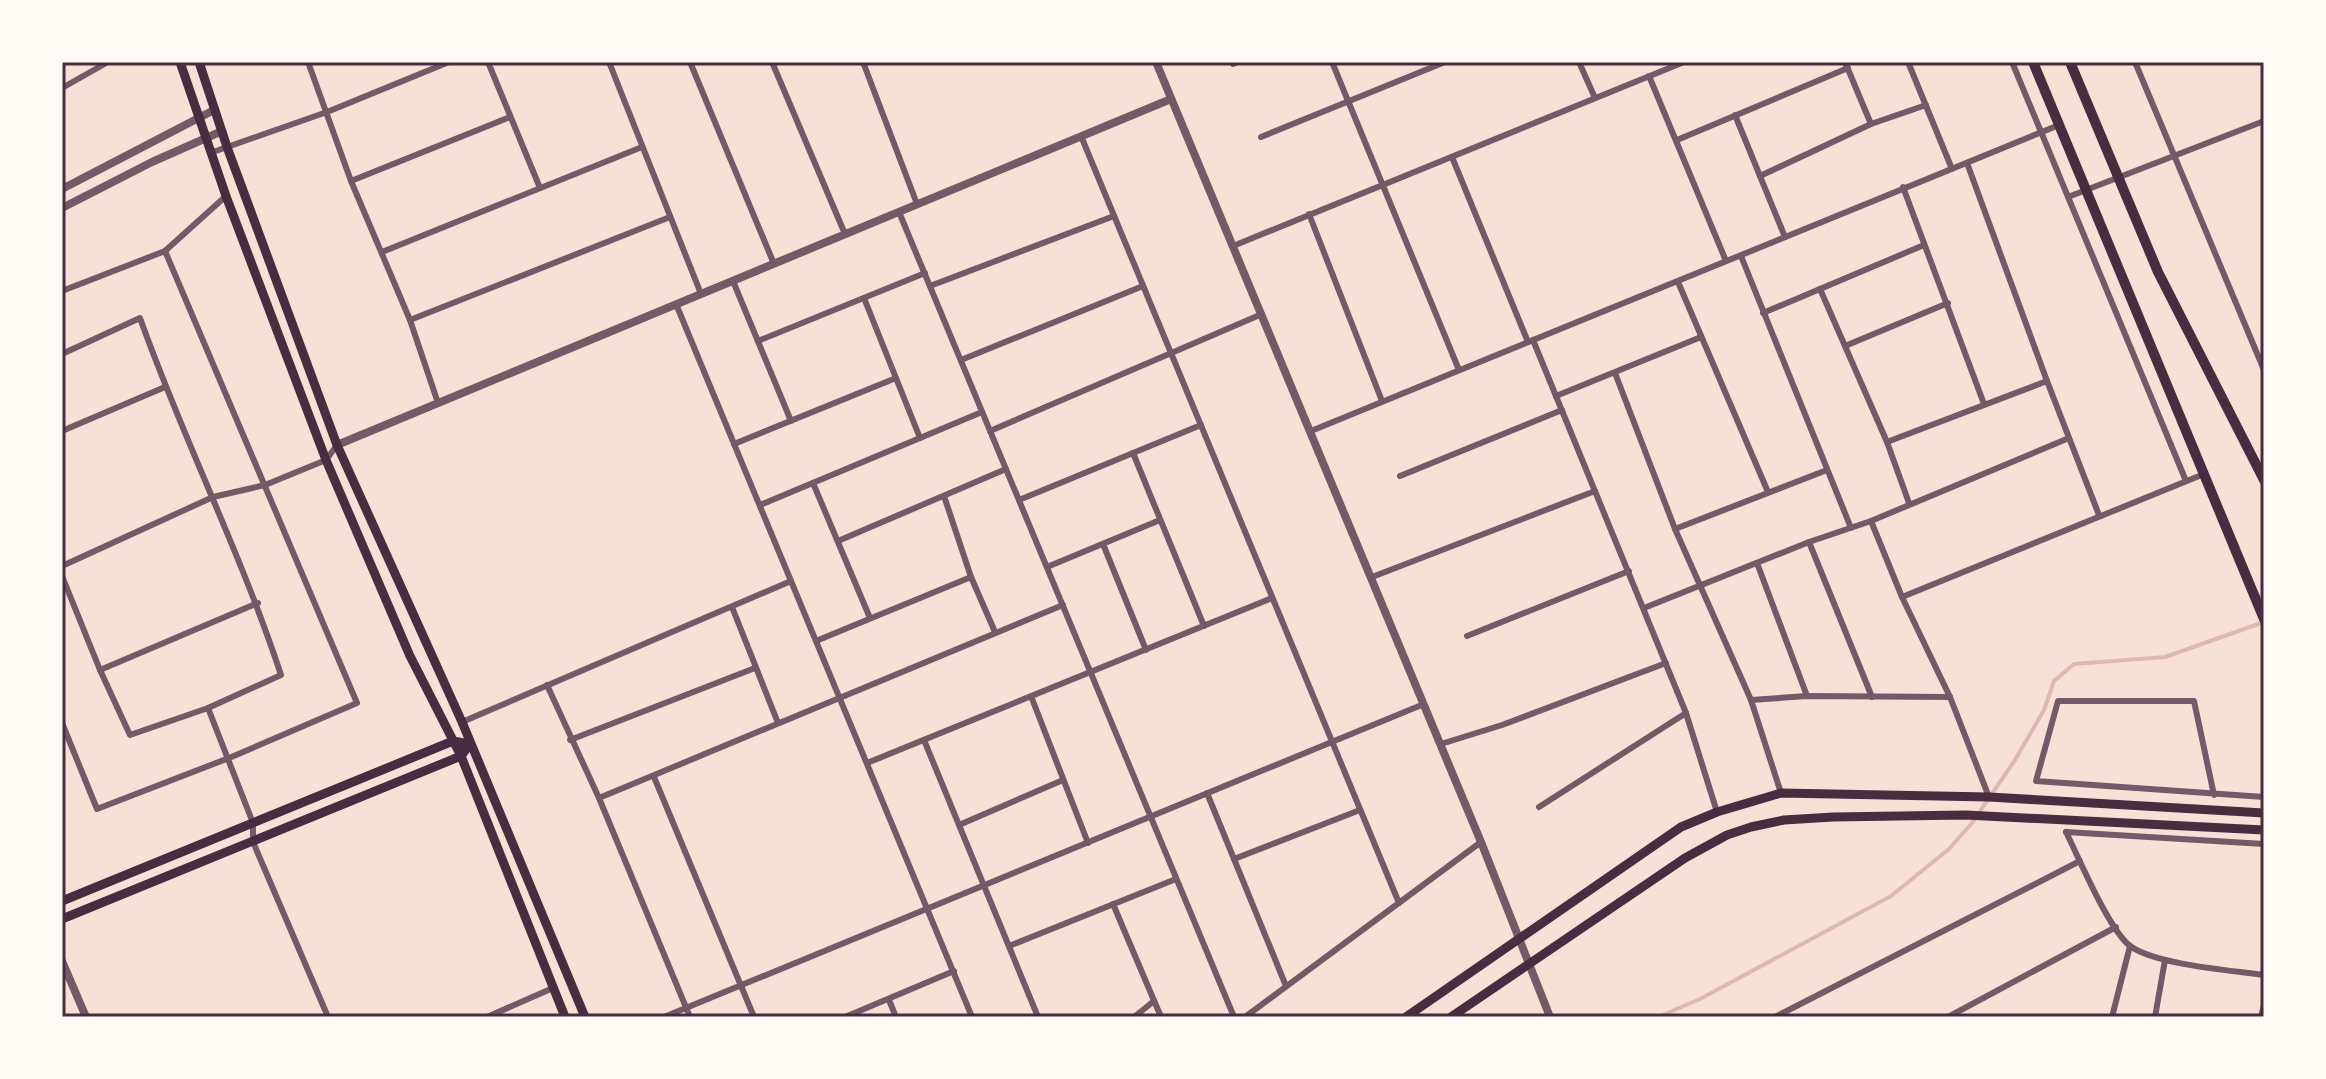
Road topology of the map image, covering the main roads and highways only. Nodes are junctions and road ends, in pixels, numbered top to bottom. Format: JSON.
{"nodes":[{"id":1,"x":180,"y":62,"type":"edge"},
{"id":2,"x":199,"y":62,"type":"edge"},
{"id":3,"x":2033,"y":62,"type":"edge"},
{"id":4,"x":2070,"y":62,"type":"edge"},
{"id":5,"x":2264,"y":480,"type":"edge"},
{"id":6,"x":2263,"y":616,"type":"edge"},
{"id":7,"x":453,"y":741,"type":"junction"},
{"id":8,"x":470,"y":744,"type":"junction"},
{"id":9,"x":461,"y":756,"type":"junction"},
{"id":10,"x":2264,"y":813,"type":"edge"},
{"id":11,"x":2264,"y":830,"type":"edge"},
{"id":12,"x":62,"y":901,"type":"edge"},
{"id":13,"x":62,"y":919,"type":"edge"},
{"id":14,"x":565,"y":1017,"type":"edge"},
{"id":15,"x":585,"y":1017,"type":"edge"},
{"id":16,"x":1406,"y":1017,"type":"edge"},
{"id":17,"x":1451,"y":1017,"type":"edge"}],
"edges":[{"from":1,"to":7,"type":"main road"},
{"from":2,"to":8,"type":"main road"},
{"from":3,"to":6,"type":"main road"},
{"from":4,"to":5,"type":"main road"},
{"from":7,"to":8,"type":"main road"},
{"from":7,"to":9,"type":"main road"},
{"from":7,"to":12,"type":"main road"},
{"from":8,"to":9,"type":"main road"},
{"from":8,"to":15,"type":"main road"},
{"from":9,"to":13,"type":"main road"},
{"from":9,"to":14,"type":"main road"},
{"from":10,"to":16,"type":"main road"},
{"from":11,"to":17,"type":"main road"}]}
